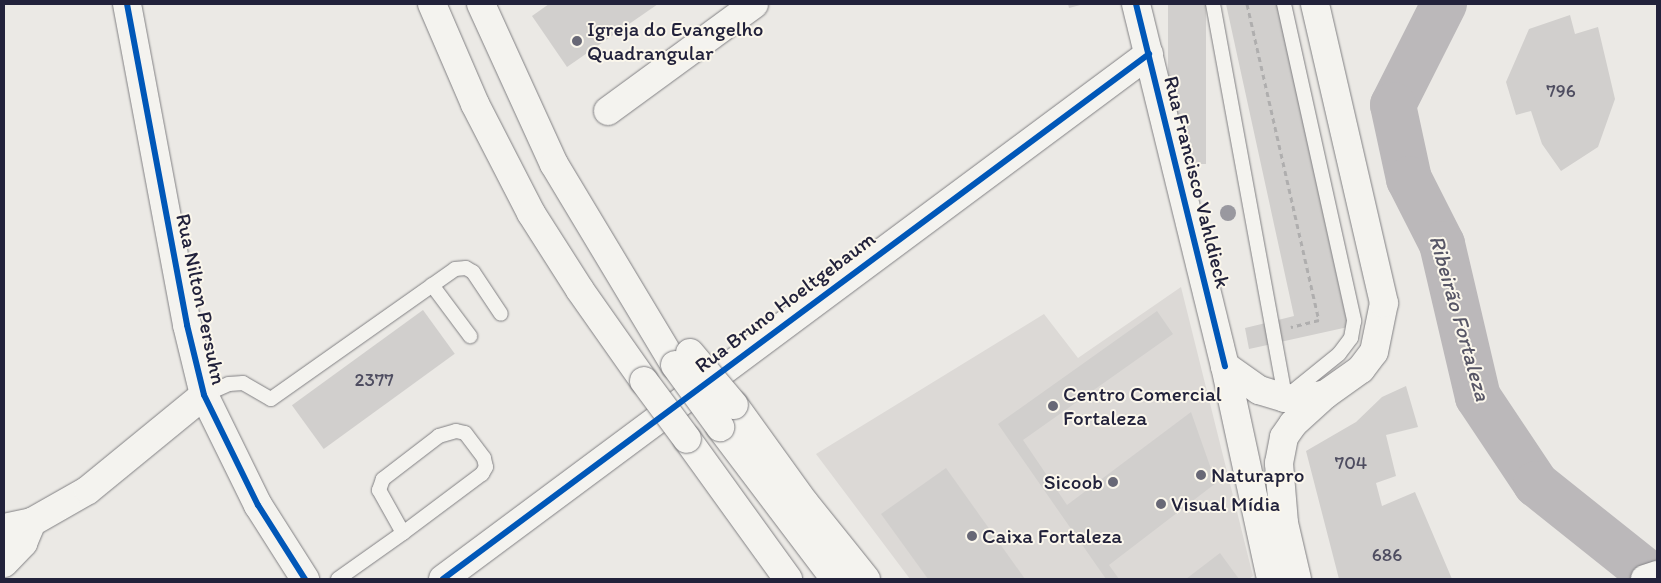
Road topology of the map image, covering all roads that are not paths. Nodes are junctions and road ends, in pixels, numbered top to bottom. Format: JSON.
{"nodes":[{"id":1,"x":127,"y":4,"type":"edge"},
{"id":2,"x":432,"y":4,"type":"edge"},
{"id":3,"x":481,"y":4,"type":"edge"},
{"id":4,"x":754,"y":4,"type":"edge"},
{"id":5,"x":1213,"y":4,"type":"edge"},
{"id":6,"x":1284,"y":4,"type":"edge"},
{"id":7,"x":1315,"y":4,"type":"edge"},
{"id":8,"x":1137,"y":5,"type":"edge"},
{"id":9,"x":1149,"y":54,"type":"junction"},
{"id":10,"x":608,"y":111,"type":"dead end"},
{"id":11,"x":432,"y":285,"type":"junction"},
{"id":12,"x":501,"y":314,"type":"dead end"},
{"id":13,"x":470,"y":336,"type":"dead end"},
{"id":14,"x":1226,"y":366,"type":"junction"},
{"id":15,"x":1326,"y":394,"type":"junction"},
{"id":16,"x":204,"y":395,"type":"junction"},
{"id":17,"x":1285,"y":398,"type":"junction"},
{"id":18,"x":727,"y":416,"type":"junction"},
{"id":19,"x":1293,"y":424,"type":"junction"},
{"id":20,"x":32,"y":522,"type":"junction"},
{"id":21,"x":4,"y":528,"type":"edge"},
{"id":22,"x":402,"y":533,"type":"junction"},
{"id":23,"x":4,"y":563,"type":"edge"},
{"id":24,"x":1657,"y":575,"type":"edge"},
{"id":25,"x":305,"y":579,"type":"edge"},
{"id":26,"x":338,"y":579,"type":"edge"},
{"id":27,"x":443,"y":579,"type":"edge"},
{"id":28,"x":788,"y":579,"type":"edge"},
{"id":29,"x":835,"y":579,"type":"edge"},
{"id":30,"x":866,"y":579,"type":"edge"},
{"id":31,"x":1271,"y":579,"type":"edge"},
{"id":32,"x":1297,"y":579,"type":"edge"},
{"id":33,"x":1645,"y":579,"type":"edge"}],
"edges":[{"from":1,"to":16,"type":"main road","name":"Rua Nilton Persuhn"},
{"from":2,"to":28,"type":"main road","bridge":true},
{"from":3,"to":18,"type":"main road","bridge":true},
{"from":4,"to":10,"type":"main road"},
{"from":5,"to":17,"type":"lane"},
{"from":6,"to":17,"type":"lane"},
{"from":7,"to":15,"type":"main road"},
{"from":8,"to":9,"type":"main road","name":"Rua Francisco Vahldieck"},
{"from":9,"to":14,"type":"main road","name":"Rua Francisco Vahldieck"},
{"from":9,"to":27,"type":"main road","name":"Rua Bruno Hoeltgebaum"},
{"from":11,"to":12,"type":"lane"},
{"from":11,"to":13,"type":"lane"},
{"from":11,"to":16,"type":"lane"},
{"from":14,"to":17,"type":"main road"},
{"from":14,"to":31,"type":"main road","name":"Rua Francisco Vahldieck"},
{"from":15,"to":17,"type":"main road"},
{"from":15,"to":19,"type":"main road"},
{"from":16,"to":20,"type":"main road"},
{"from":16,"to":25,"type":"main road","name":"Rua Nilton Persuhn"},
{"from":17,"to":19,"type":"lane"},
{"from":18,"to":29,"type":"main road"},
{"from":18,"to":30,"type":"main road"},
{"from":19,"to":32,"type":"main road"},
{"from":20,"to":21,"type":"main road"},
{"from":20,"to":23,"type":"main road"},
{"from":22,"to":22,"type":"lane"},
{"from":22,"to":26,"type":"lane"},
{"from":24,"to":33,"type":"main road"}]}
